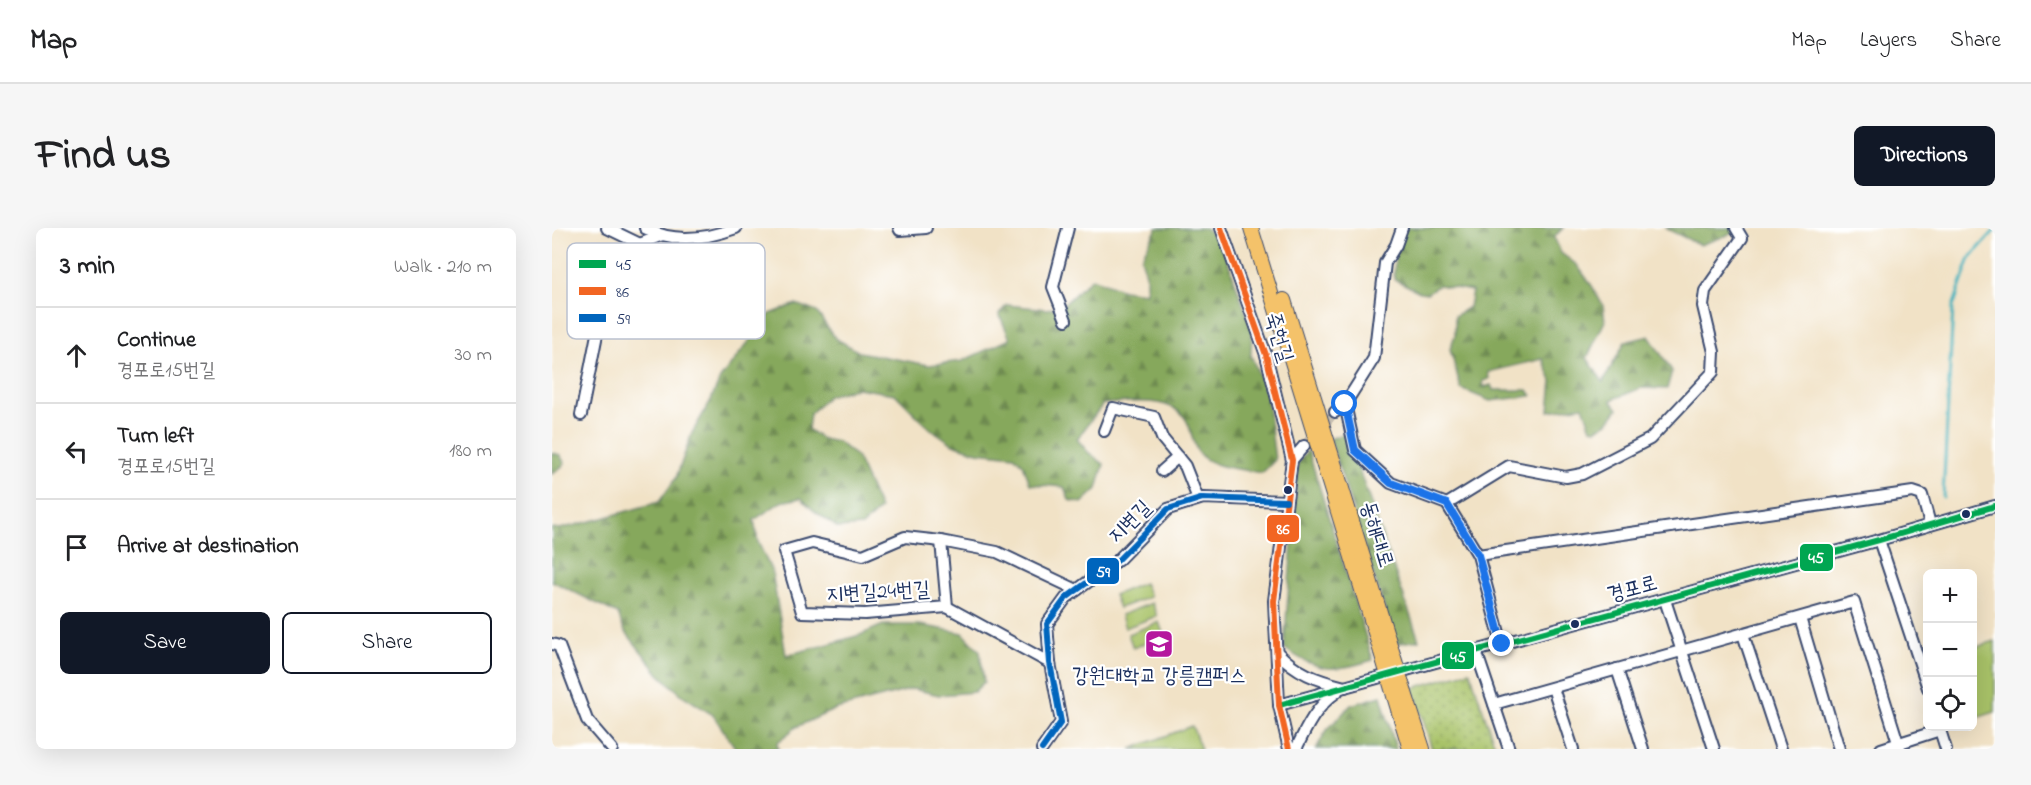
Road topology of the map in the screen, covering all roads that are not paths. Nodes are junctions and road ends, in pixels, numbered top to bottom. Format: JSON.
{"nodes":[{"id":1,"x":607,"y":228,"type":"edge"},
{"id":2,"x":645,"y":228,"type":"edge"},
{"id":3,"x":736,"y":228,"type":"edge"},
{"id":4,"x":899,"y":228,"type":"edge"},
{"id":5,"x":926,"y":228,"type":"edge"},
{"id":6,"x":1068,"y":228,"type":"edge"},
{"id":7,"x":1221,"y":228,"type":"edge"},
{"id":8,"x":1251,"y":228,"type":"edge"},
{"id":9,"x":1261,"y":228,"type":"edge"},
{"id":10,"x":1402,"y":228,"type":"edge"},
{"id":11,"x":1736,"y":228,"type":"edge"},
{"id":12,"x":662,"y":235,"type":"junction"},
{"id":13,"x":638,"y":243,"type":"edge"},
{"id":14,"x":642,"y":243,"type":"edge"},
{"id":15,"x":1066,"y":320,"type":"dead end"},
{"id":16,"x":596,"y":339,"type":"edge"},
{"id":17,"x":1345,"y":404,"type":"junction"},
{"id":18,"x":1335,"y":412,"type":"tunnel mouth"},
{"id":19,"x":581,"y":415,"type":"dead end"},
{"id":20,"x":1104,"y":431,"type":"dead end"},
{"id":21,"x":1304,"y":446,"type":"tunnel mouth"},
{"id":22,"x":1178,"y":457,"type":"junction"},
{"id":23,"x":1292,"y":460,"type":"junction"},
{"id":24,"x":1162,"y":471,"type":"dead end"},
{"id":25,"x":1198,"y":499,"type":"junction"},
{"id":26,"x":1287,"y":501,"type":"junction"},
{"id":27,"x":1447,"y":504,"type":"junction"},
{"id":28,"x":1995,"y":506,"type":"edge"},
{"id":29,"x":1930,"y":524,"type":"junction"},
{"id":30,"x":1879,"y":540,"type":"junction"},
{"id":31,"x":941,"y":541,"type":"junction"},
{"id":32,"x":1478,"y":555,"type":"junction"},
{"id":33,"x":1077,"y":590,"type":"junction"},
{"id":34,"x":1665,"y":600,"type":"junction"},
{"id":35,"x":947,"y":607,"type":"junction"},
{"id":36,"x":1800,"y":618,"type":"junction"},
{"id":37,"x":1743,"y":634,"type":"junction"},
{"id":38,"x":552,"y":644,"type":"edge"},
{"id":39,"x":1502,"y":644,"type":"junction"},
{"id":40,"x":1386,"y":650,"type":"junction"},
{"id":41,"x":1476,"y":651,"type":"junction"},
{"id":42,"x":1682,"y":651,"type":"junction"},
{"id":43,"x":1276,"y":652,"type":"junction"},
{"id":44,"x":1050,"y":663,"type":"junction"},
{"id":45,"x":1617,"y":669,"type":"junction"},
{"id":46,"x":1924,"y":677,"type":"edge"},
{"id":47,"x":1345,"y":687,"type":"junction"},
{"id":48,"x":1553,"y":688,"type":"junction"},
{"id":49,"x":1400,"y":695,"type":"junction"},
{"id":50,"x":1494,"y":704,"type":"junction"},
{"id":51,"x":1279,"y":705,"type":"junction"},
{"id":52,"x":1933,"y":731,"type":"edge"},
{"id":53,"x":1941,"y":731,"type":"edge"},
{"id":54,"x":1899,"y":746,"type":"edge"},
{"id":55,"x":612,"y":749,"type":"edge"},
{"id":56,"x":1042,"y":749,"type":"edge"},
{"id":57,"x":1289,"y":749,"type":"edge"},
{"id":58,"x":1296,"y":749,"type":"edge"},
{"id":59,"x":1410,"y":749,"type":"edge"},
{"id":60,"x":1423,"y":749,"type":"edge"},
{"id":61,"x":1509,"y":749,"type":"edge"},
{"id":62,"x":1573,"y":749,"type":"edge"},
{"id":63,"x":1643,"y":749,"type":"edge"},
{"id":64,"x":1714,"y":749,"type":"edge"},
{"id":65,"x":1781,"y":749,"type":"edge"},
{"id":66,"x":1839,"y":749,"type":"edge"},
{"id":67,"x":1881,"y":749,"type":"edge"},
{"id":68,"x":1946,"y":749,"type":"edge"}],
"edges":[{"from":1,"to":13,"type":"street"},
{"from":2,"to":12,"type":"street"},
{"from":3,"to":12,"type":"street"},
{"from":4,"to":5,"type":"street"},
{"from":6,"to":15,"type":"street"},
{"from":7,"to":23,"type":"street","name":"죽헌길"},
{"from":8,"to":40,"type":"main road","name":"동해대로"},
{"from":9,"to":40,"type":"main road","name":"동해대로"},
{"from":10,"to":17,"type":"street"},
{"from":11,"to":27,"type":"street"},
{"from":12,"to":14,"type":"street"},
{"from":16,"to":19,"type":"street"},
{"from":17,"to":18,"type":"street"},
{"from":17,"to":27,"type":"street"},
{"from":20,"to":22,"type":"street"},
{"from":21,"to":23,"type":"street"},
{"from":22,"to":24,"type":"street"},
{"from":22,"to":25,"type":"street"},
{"from":23,"to":26,"type":"street"},
{"from":25,"to":26,"type":"street","name":"지변길"},
{"from":25,"to":33,"type":"street","name":"지변길"},
{"from":26,"to":43,"type":"street"},
{"from":27,"to":32,"type":"street"},
{"from":28,"to":29,"type":"street","name":"경포로"},
{"from":29,"to":30,"type":"street","name":"경포로"},
{"from":29,"to":32,"type":"street"},
{"from":30,"to":34,"type":"street","name":"경포로"},
{"from":30,"to":46,"type":"street"},
{"from":31,"to":33,"type":"street"},
{"from":31,"to":35,"type":"street"},
{"from":31,"to":35,"type":"street","name":"지변길24번길"},
{"from":32,"to":39,"type":"street"},
{"from":33,"to":44,"type":"street","name":"지변길"},
{"from":34,"to":39,"type":"street","name":"경포로"},
{"from":34,"to":42,"type":"street"},
{"from":35,"to":44,"type":"street","name":"지변길24번길"},
{"from":36,"to":37,"type":"street"},
{"from":36,"to":54,"type":"street"},
{"from":36,"to":66,"type":"street"},
{"from":37,"to":42,"type":"street"},
{"from":37,"to":65,"type":"street"},
{"from":38,"to":55,"type":"street"},
{"from":39,"to":41,"type":"street","name":"경포로"},
{"from":40,"to":49,"type":"main road","name":"동해대로","bridge":true},
{"from":41,"to":47,"type":"street","name":"경포로"},
{"from":41,"to":50,"type":"street"},
{"from":42,"to":45,"type":"street"},
{"from":42,"to":64,"type":"street"},
{"from":43,"to":47,"type":"street"},
{"from":43,"to":51,"type":"street"},
{"from":44,"to":56,"type":"street","name":"지변길"},
{"from":45,"to":48,"type":"street"},
{"from":45,"to":63,"type":"street"},
{"from":47,"to":51,"type":"street","name":"경포로"},
{"from":47,"to":58,"type":"street"},
{"from":48,"to":50,"type":"street"},
{"from":48,"to":62,"type":"street"},
{"from":49,"to":59,"type":"main road","name":"동해대로"},
{"from":49,"to":60,"type":"main road","name":"동해대로"},
{"from":50,"to":61,"type":"street"},
{"from":51,"to":57,"type":"street"},
{"from":52,"to":54,"type":"street"},
{"from":53,"to":68,"type":"street"},
{"from":54,"to":67,"type":"street"}]}
